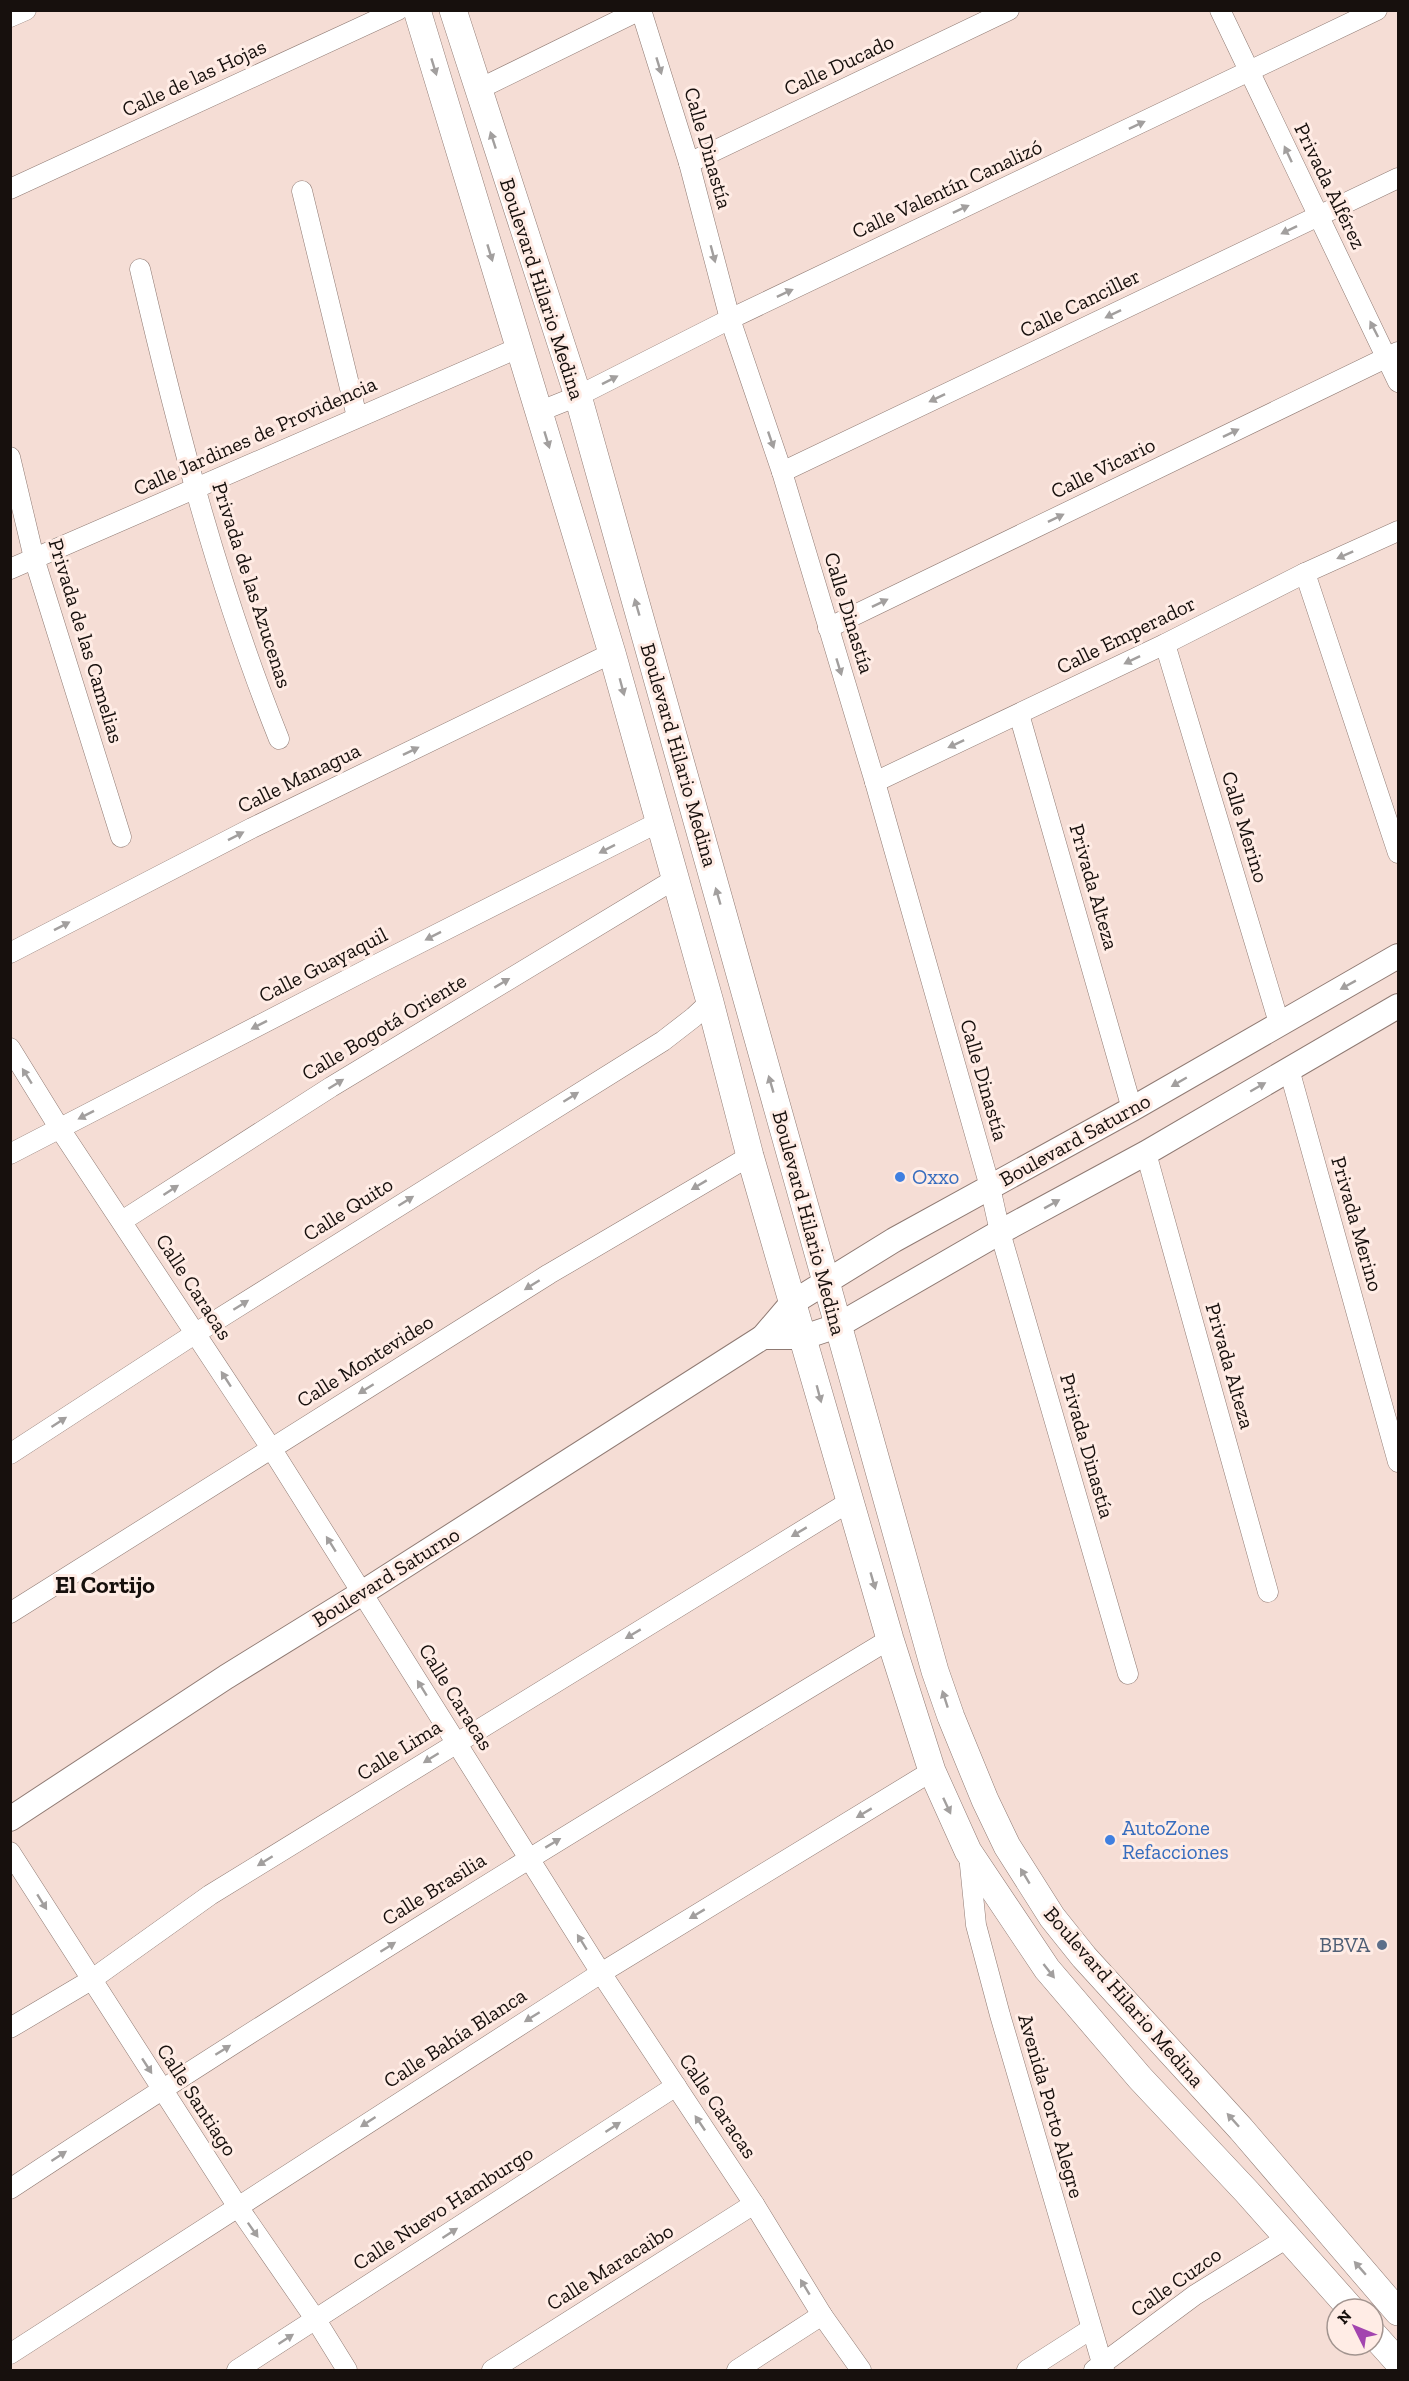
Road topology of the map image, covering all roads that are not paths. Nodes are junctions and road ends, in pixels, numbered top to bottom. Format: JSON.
{"nodes":[{"id":1,"x":26,"y":10,"type":"edge"},
{"id":2,"x":398,"y":10,"type":"edge"},
{"id":3,"x":417,"y":10,"type":"edge"},
{"id":4,"x":453,"y":10,"type":"edge"},
{"id":5,"x":641,"y":10,"type":"edge"},
{"id":6,"x":1009,"y":10,"type":"edge"},
{"id":7,"x":1220,"y":10,"type":"edge"},
{"id":8,"x":1377,"y":10,"type":"edge"},
{"id":9,"x":10,"y":17,"type":"edge"},
{"id":10,"x":1249,"y":72,"type":"junction"},
{"id":11,"x":477,"y":90,"type":"junction"},
{"id":12,"x":689,"y":163,"type":"junction"},
{"id":13,"x":1398,"y":178,"type":"edge"},
{"id":14,"x":10,"y":189,"type":"edge"},
{"id":15,"x":302,"y":191,"type":"dead end"},
{"id":16,"x":1317,"y":216,"type":"junction"},
{"id":17,"x":140,"y":270,"type":"dead end"},
{"id":18,"x":730,"y":319,"type":"junction"},
{"id":19,"x":519,"y":348,"type":"junction"},
{"id":20,"x":1393,"y":354,"type":"edge"},
{"id":21,"x":1398,"y":382,"type":"edge"},
{"id":22,"x":578,"y":396,"type":"junction"},
{"id":23,"x":538,"y":412,"type":"junction"},
{"id":24,"x":357,"y":417,"type":"junction"},
{"id":25,"x":10,"y":457,"type":"edge"},
{"id":26,"x":782,"y":472,"type":"junction"},
{"id":27,"x":195,"y":489,"type":"junction"},
{"id":28,"x":1398,"y":531,"type":"edge"},
{"id":29,"x":34,"y":558,"type":"junction"},
{"id":30,"x":10,"y":569,"type":"edge"},
{"id":31,"x":1305,"y":573,"type":"junction"},
{"id":32,"x":828,"y":628,"type":"junction"},
{"id":33,"x":1166,"y":644,"type":"junction"},
{"id":34,"x":612,"y":653,"type":"junction"},
{"id":35,"x":1019,"y":714,"type":"junction"},
{"id":36,"x":279,"y":739,"type":"dead end"},
{"id":37,"x":874,"y":782,"type":"junction"},
{"id":38,"x":659,"y":822,"type":"junction"},
{"id":39,"x":121,"y":837,"type":"dead end"},
{"id":40,"x":1398,"y":854,"type":"edge"},
{"id":41,"x":675,"y":879,"type":"junction"},
{"id":42,"x":10,"y":953,"type":"edge"},
{"id":43,"x":1398,"y":956,"type":"edge"},
{"id":44,"x":710,"y":1002,"type":"junction"},
{"id":45,"x":1398,"y":1006,"type":"edge"},
{"id":46,"x":1279,"y":1023,"type":"junction"},
{"id":47,"x":10,"y":1048,"type":"edge"},
{"id":48,"x":1289,"y":1069,"type":"junction"},
{"id":49,"x":1132,"y":1109,"type":"junction"},
{"id":50,"x":60,"y":1129,"type":"junction"},
{"id":51,"x":1146,"y":1153,"type":"junction"},
{"id":52,"x":10,"y":1154,"type":"edge"},
{"id":53,"x":750,"y":1156,"type":"junction"},
{"id":54,"x":990,"y":1187,"type":"junction"},
{"id":55,"x":122,"y":1221,"type":"junction"},
{"id":56,"x":1000,"y":1232,"type":"junction"},
{"id":57,"x":825,"y":1282,"type":"junction"},
{"id":58,"x":792,"y":1303,"type":"junction"},
{"id":59,"x":837,"y":1326,"type":"junction"},
{"id":60,"x":196,"y":1333,"type":"junction"},
{"id":61,"x":763,"y":1337,"type":"junction"},
{"id":62,"x":804,"y":1337,"type":"junction"},
{"id":63,"x":271,"y":1448,"type":"junction"},
{"id":64,"x":10,"y":1454,"type":"edge"},
{"id":65,"x":1398,"y":1462,"type":"edge"},
{"id":66,"x":849,"y":1502,"type":"junction"},
{"id":67,"x":1268,"y":1592,"type":"dead end"},
{"id":68,"x":362,"y":1593,"type":"junction"},
{"id":69,"x":10,"y":1613,"type":"edge"},
{"id":70,"x":890,"y":1639,"type":"junction"},
{"id":71,"x":1128,"y":1674,"type":"dead end"},
{"id":72,"x":456,"y":1743,"type":"junction"},
{"id":73,"x":932,"y":1772,"type":"junction"},
{"id":74,"x":10,"y":1819,"type":"edge"},
{"id":75,"x":968,"y":1851,"type":"junction"},
{"id":76,"x":10,"y":1852,"type":"edge"},
{"id":77,"x":529,"y":1857,"type":"junction"},
{"id":78,"x":601,"y":1973,"type":"junction"},
{"id":79,"x":91,"y":1980,"type":"junction"},
{"id":80,"x":10,"y":2028,"type":"edge"},
{"id":81,"x":676,"y":2086,"type":"junction"},
{"id":82,"x":162,"y":2088,"type":"junction"},
{"id":83,"x":10,"y":2189,"type":"edge"},
{"id":84,"x":754,"y":2204,"type":"junction"},
{"id":85,"x":238,"y":2207,"type":"junction"},
{"id":86,"x":1287,"y":2238,"type":"junction"},
{"id":87,"x":1340,"y":2297,"type":"edge"},
{"id":88,"x":1398,"y":2312,"type":"edge"},
{"id":89,"x":822,"y":2315,"type":"junction"},
{"id":90,"x":315,"y":2320,"type":"junction"},
{"id":91,"x":1091,"y":2330,"type":"junction"},
{"id":92,"x":1385,"y":2347,"type":"edge"},
{"id":93,"x":10,"y":2354,"type":"edge"},
{"id":94,"x":1398,"y":2362,"type":"edge"},
{"id":95,"x":1100,"y":2369,"type":"edge"},
{"id":96,"x":237,"y":2370,"type":"edge"},
{"id":97,"x":347,"y":2370,"type":"edge"},
{"id":98,"x":492,"y":2370,"type":"edge"},
{"id":99,"x":737,"y":2370,"type":"edge"},
{"id":100,"x":861,"y":2370,"type":"edge"},
{"id":101,"x":1027,"y":2370,"type":"edge"}],
"edges":[{"from":1,"to":9,"type":"street"},
{"from":2,"to":14,"type":"street","name":"Calle de las Hojas"},
{"from":3,"to":19,"type":"main road","name":"Boulevard Hilario Medina","one_way":true},
{"from":4,"to":11,"type":"main road","name":"Boulevard Hilario Medina"},
{"from":5,"to":11,"type":"street"},
{"from":5,"to":12,"type":"street","name":"Calle Dinastía","one_way":true},
{"from":6,"to":12,"type":"street","name":"Calle Ducado"},
{"from":7,"to":10,"type":"street","name":"Privada Alférez"},
{"from":8,"to":10,"type":"street","name":"Calle Valentín Canalizó"},
{"from":16,"to":10,"type":"street","name":"Privada Alférez","one_way":true},
{"from":18,"to":10,"type":"street","name":"Calle Valentín Canalizó","one_way":true},
{"from":22,"to":11,"type":"main road","name":"Boulevard Hilario Medina","one_way":true},
{"from":12,"to":18,"type":"street","name":"Calle Dinastía","one_way":true},
{"from":13,"to":16,"type":"street","name":"Calle Canciller"},
{"from":15,"to":24,"type":"street"},
{"from":20,"to":16,"type":"street","name":"Privada Alférez","one_way":true},
{"from":16,"to":26,"type":"street","name":"Calle Canciller","one_way":true},
{"from":17,"to":27,"type":"street","name":"Privada de las Azucenas"},
{"from":22,"to":18,"type":"street","name":"Calle Valentín Canalizó","one_way":true},
{"from":18,"to":26,"type":"street","name":"Calle Dinastía","one_way":true},
{"from":19,"to":23,"type":"main road","name":"Boulevard Hilario Medina"},
{"from":19,"to":24,"type":"street","name":"Calle Jardines de Providencia"},
{"from":20,"to":21,"type":"street","name":"Privada Alférez"},
{"from":32,"to":20,"type":"street","name":"Calle Vicario","one_way":true},
{"from":22,"to":23,"type":"street","name":"Calle Valentín Canalizó"},
{"from":57,"to":22,"type":"main road","name":"Boulevard Hilario Medina","one_way":true},
{"from":23,"to":34,"type":"main road","name":"Boulevard Hilario Medina","one_way":true},
{"from":24,"to":27,"type":"street","name":"Calle Jardines de Providencia"},
{"from":25,"to":29,"type":"street","name":"Privada de las Camelias"},
{"from":26,"to":32,"type":"street","name":"Calle Dinastía"},
{"from":27,"to":29,"type":"street","name":"Calle Jardines de Providencia"},
{"from":27,"to":36,"type":"street","name":"Privada de las Azucenas"},
{"from":28,"to":31,"type":"street","name":"Calle Emperador","one_way":true},
{"from":29,"to":30,"type":"street","name":"Calle Jardines de Providencia"},
{"from":29,"to":39,"type":"street","name":"Privada de las Camelias"},
{"from":31,"to":33,"type":"street","name":"Calle Emperador"},
{"from":31,"to":40,"type":"street"},
{"from":32,"to":37,"type":"street","name":"Calle Dinastía","one_way":true},
{"from":33,"to":35,"type":"street","name":"Calle Emperador","one_way":true},
{"from":33,"to":46,"type":"street","name":"Calle Merino"},
{"from":34,"to":38,"type":"main road","name":"Boulevard Hilario Medina","one_way":true},
{"from":42,"to":34,"type":"street","name":"Calle Managua","one_way":true},
{"from":35,"to":37,"type":"street","name":"Calle Emperador","one_way":true},
{"from":35,"to":49,"type":"street","name":"Privada Alteza"},
{"from":37,"to":54,"type":"street","name":"Calle Dinastía"},
{"from":38,"to":41,"type":"main road","name":"Boulevard Hilario Medina"},
{"from":38,"to":50,"type":"street","name":"Calle Guayaquil","one_way":true},
{"from":41,"to":44,"type":"main road","name":"Boulevard Hilario Medina"},
{"from":55,"to":41,"type":"street","name":"Calle Bogotá Oriente","one_way":true},
{"from":43,"to":46,"type":"street","name":"Boulevard Saturno","one_way":true},
{"from":44,"to":53,"type":"main road","name":"Boulevard Hilario Medina"},
{"from":60,"to":44,"type":"street","name":"Calle Quito","one_way":true},
{"from":45,"to":48,"type":"street"},
{"from":46,"to":49,"type":"street","name":"Boulevard Saturno","one_way":true},
{"from":50,"to":47,"type":"street","name":"Calle Caracas","one_way":true},
{"from":51,"to":48,"type":"street","one_way":true},
{"from":48,"to":65,"type":"street","name":"Privada Merino"},
{"from":49,"to":54,"type":"street","name":"Boulevard Saturno"},
{"from":50,"to":52,"type":"street","name":"Calle Guayaquil"},
{"from":50,"to":55,"type":"street","name":"Calle Caracas"},
{"from":56,"to":51,"type":"street","one_way":true},
{"from":51,"to":67,"type":"street","name":"Privada Alteza"},
{"from":53,"to":58,"type":"main road","name":"Boulevard Hilario Medina"},
{"from":53,"to":63,"type":"street","name":"Calle Montevideo","one_way":true},
{"from":54,"to":56,"type":"street","name":"Calle Dinastía"},
{"from":54,"to":57,"type":"street","name":"Boulevard Saturno"},
{"from":55,"to":60,"type":"street","name":"Calle Caracas"},
{"from":56,"to":59,"type":"street"},
{"from":56,"to":71,"type":"street","name":"Privada Dinastía"},
{"from":57,"to":58,"type":"street","name":"Boulevard Saturno"},
{"from":57,"to":59,"type":"main road","name":"Boulevard Hilario Medina"},
{"from":58,"to":61,"type":"street","name":"Boulevard Saturno"},
{"from":58,"to":62,"type":"main road","name":"Boulevard Hilario Medina"},
{"from":59,"to":62,"type":"street"},
{"from":88,"to":59,"type":"main road","name":"Boulevard Hilario Medina","one_way":true},
{"from":63,"to":60,"type":"street","name":"Calle Caracas","one_way":true},
{"from":64,"to":60,"type":"street","name":"Calle Quito","one_way":true},
{"from":61,"to":62,"type":"street"},
{"from":61,"to":68,"type":"street","name":"Boulevard Saturno"},
{"from":62,"to":66,"type":"main road","name":"Boulevard Hilario Medina","one_way":true},
{"from":68,"to":63,"type":"street","name":"Calle Caracas","one_way":true},
{"from":63,"to":69,"type":"street","name":"Calle Montevideo"},
{"from":66,"to":70,"type":"main road","name":"Boulevard Hilario Medina","one_way":true},
{"from":66,"to":72,"type":"street","name":"Calle Lima","one_way":true},
{"from":72,"to":68,"type":"street","name":"Calle Caracas","one_way":true},
{"from":68,"to":74,"type":"street","name":"Boulevard Saturno"},
{"from":70,"to":73,"type":"main road","name":"Boulevard Hilario Medina"},
{"from":77,"to":70,"type":"street","name":"Calle Brasilia","one_way":true},
{"from":72,"to":77,"type":"street","name":"Calle Caracas"},
{"from":72,"to":79,"type":"street","name":"Calle Lima","one_way":true},
{"from":73,"to":75,"type":"main road","name":"Boulevard Hilario Medina","one_way":true},
{"from":73,"to":78,"type":"street","name":"Calle Bahía Blanca","one_way":true},
{"from":75,"to":86,"type":"main road","name":"Boulevard Hilario Medina","one_way":true},
{"from":75,"to":91,"type":"street","name":"Avenida Porto Alegre"},
{"from":76,"to":79,"type":"street","name":"Calle Santiago","one_way":true},
{"from":78,"to":77,"type":"street","name":"Calle Caracas","one_way":true},
{"from":82,"to":77,"type":"street","name":"Calle Brasilia","one_way":true},
{"from":78,"to":81,"type":"street","name":"Calle Caracas"},
{"from":78,"to":85,"type":"street","name":"Calle Bahía Blanca","one_way":true},
{"from":79,"to":80,"type":"street","name":"Calle Lima"},
{"from":79,"to":82,"type":"street","name":"Calle Santiago","one_way":true},
{"from":84,"to":81,"type":"street","name":"Calle Caracas","one_way":true},
{"from":90,"to":81,"type":"street","name":"Calle Nuevo Hamburgo","one_way":true},
{"from":83,"to":82,"type":"street","name":"Calle Brasilia","one_way":true},
{"from":82,"to":85,"type":"street","name":"Calle Santiago"},
{"from":89,"to":84,"type":"street","name":"Calle Caracas","one_way":true},
{"from":84,"to":98,"type":"street","name":"Calle Maracaibo"},
{"from":85,"to":90,"type":"street","name":"Calle Santiago","one_way":true},
{"from":85,"to":93,"type":"street","name":"Calle Bahía Blanca"},
{"from":86,"to":87,"type":"main road","name":"Boulevard Hilario Medina"},
{"from":86,"to":95,"type":"street","name":"Calle Cuzco"},
{"from":89,"to":99,"type":"street"},
{"from":89,"to":100,"type":"street","name":"Calle Caracas"},
{"from":96,"to":90,"type":"street","name":"Calle Nuevo Hamburgo","one_way":true},
{"from":90,"to":97,"type":"street","name":"Calle Santiago"},
{"from":91,"to":95,"type":"street","name":"Avenida Porto Alegre"},
{"from":91,"to":101,"type":"street"},
{"from":92,"to":94,"type":"main road"}]}
